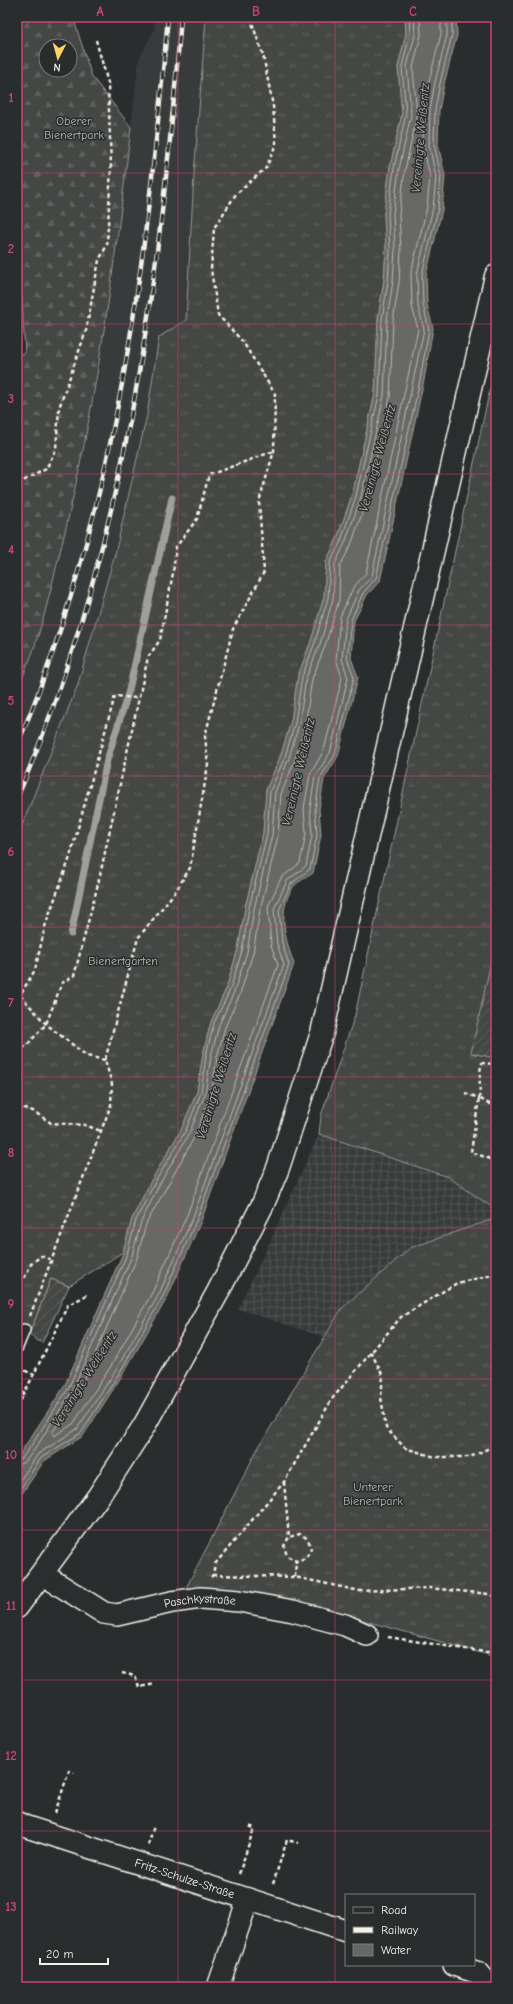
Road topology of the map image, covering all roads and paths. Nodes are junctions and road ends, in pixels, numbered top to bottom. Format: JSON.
{"nodes":[{"id":1,"x":250,"y":17,"type":"edge"},
{"id":2,"x":96,"y":40,"type":"dead end"},
{"id":3,"x":496,"y":276,"type":"edge"},
{"id":4,"x":274,"y":451,"type":"junction"},
{"id":5,"x":17,"y":481,"type":"edge"},
{"id":6,"x":138,"y":698,"type":"junction"},
{"id":7,"x":46,"y":1024,"type":"junction"},
{"id":8,"x":17,"y":1053,"type":"edge"},
{"id":9,"x":105,"y":1060,"type":"junction"},
{"id":10,"x":496,"y":1064,"type":"edge"},
{"id":11,"x":465,"y":1093,"type":"dead end"},
{"id":12,"x":478,"y":1098,"type":"junction"},
{"id":13,"x":17,"y":1106,"type":"edge"},
{"id":14,"x":496,"y":1108,"type":"edge"},
{"id":15,"x":101,"y":1131,"type":"junction"},
{"id":16,"x":496,"y":1161,"type":"edge"},
{"id":17,"x":52,"y":1260,"type":"junction"},
{"id":18,"x":17,"y":1274,"type":"edge"},
{"id":19,"x":496,"y":1274,"type":"edge"},
{"id":20,"x":89,"y":1294,"type":"dead end"},
{"id":21,"x":24,"y":1330,"type":"joint"},
{"id":22,"x":17,"y":1346,"type":"edge"},
{"id":23,"x":371,"y":1352,"type":"junction"},
{"id":24,"x":17,"y":1371,"type":"edge"},
{"id":25,"x":34,"y":1375,"type":"junction"},
{"id":26,"x":23,"y":1396,"type":"junction"},
{"id":27,"x":17,"y":1407,"type":"edge"},
{"id":28,"x":496,"y":1445,"type":"edge"},
{"id":29,"x":284,"y":1482,"type":"junction"},
{"id":30,"x":289,"y":1537,"type":"junction"},
{"id":31,"x":296,"y":1561,"type":"junction"},
{"id":32,"x":42,"y":1574,"type":"junction"},
{"id":33,"x":213,"y":1575,"type":"junction"},
{"id":34,"x":295,"y":1577,"type":"junction"},
{"id":35,"x":208,"y":1578,"type":"dead end"},
{"id":36,"x":496,"y":1597,"type":"edge"},
{"id":37,"x":17,"y":1607,"type":"edge"},
{"id":38,"x":367,"y":1635,"type":"dead end"},
{"id":39,"x":391,"y":1637,"type":"dead end"},
{"id":40,"x":496,"y":1652,"type":"edge"},
{"id":41,"x":122,"y":1673,"type":"dead end"},
{"id":42,"x":156,"y":1684,"type":"dead end"},
{"id":43,"x":74,"y":1772,"type":"dead end"},
{"id":44,"x":54,"y":1818,"type":"dead end"},
{"id":45,"x":19,"y":1825,"type":"edge"},
{"id":46,"x":154,"y":1826,"type":"dead end"},
{"id":47,"x":249,"y":1826,"type":"dead end"},
{"id":48,"x":298,"y":1843,"type":"dead end"},
{"id":49,"x":147,"y":1848,"type":"dead end"},
{"id":50,"x":238,"y":1878,"type":"dead end"},
{"id":51,"x":272,"y":1889,"type":"dead end"},
{"id":52,"x":248,"y":1899,"type":"junction"},
{"id":53,"x":345,"y":1930,"type":"edge"},
{"id":54,"x":457,"y":1966,"type":"edge"},
{"id":55,"x":218,"y":1987,"type":"edge"},
{"id":56,"x":491,"y":1987,"type":"edge"}],
"edges":[{"from":1,"to":4,"type":"path"},
{"from":2,"to":5,"type":"path"},
{"from":3,"to":32,"type":"main road"},
{"from":4,"to":6,"type":"path"},
{"from":4,"to":9,"type":"path"},
{"from":6,"to":7,"type":"path"},
{"from":6,"to":7,"type":"path"},
{"from":7,"to":8,"type":"path"},
{"from":7,"to":9,"type":"path"},
{"from":9,"to":15,"type":"path"},
{"from":10,"to":12,"type":"path"},
{"from":11,"to":12,"type":"path"},
{"from":12,"to":14,"type":"path"},
{"from":12,"to":16,"type":"path"},
{"from":13,"to":15,"type":"path"},
{"from":15,"to":17,"type":"path"},
{"from":17,"to":18,"type":"path"},
{"from":17,"to":21,"type":"path"},
{"from":19,"to":23,"type":"path"},
{"from":20,"to":25,"type":"path"},
{"from":21,"to":22,"type":"lane"},
{"from":23,"to":28,"type":"path"},
{"from":23,"to":29,"type":"path"},
{"from":24,"to":25,"type":"path"},
{"from":24,"to":26,"type":"path"},
{"from":25,"to":26,"type":"path"},
{"from":26,"to":27,"type":"path"},
{"from":29,"to":30,"type":"path"},
{"from":29,"to":33,"type":"path"},
{"from":30,"to":31,"type":"path"},
{"from":30,"to":31,"type":"path"},
{"from":31,"to":34,"type":"path"},
{"from":32,"to":37,"type":"main road"},
{"from":32,"to":38,"type":"street","name":"Paschkystraße"},
{"from":33,"to":34,"type":"path"},
{"from":33,"to":35,"type":"path"},
{"from":34,"to":36,"type":"path"},
{"from":39,"to":40,"type":"path"},
{"from":41,"to":42,"type":"path"},
{"from":43,"to":44,"type":"path"},
{"from":45,"to":52,"type":"street","name":"Fritz-Schulze-Straße"},
{"from":46,"to":49,"type":"path"},
{"from":47,"to":50,"type":"path"},
{"from":48,"to":51,"type":"path"},
{"from":52,"to":53,"type":"street","name":"Fritz-Schulze-Straße"},
{"from":52,"to":55,"type":"street"},
{"from":54,"to":56,"type":"street"}]}
